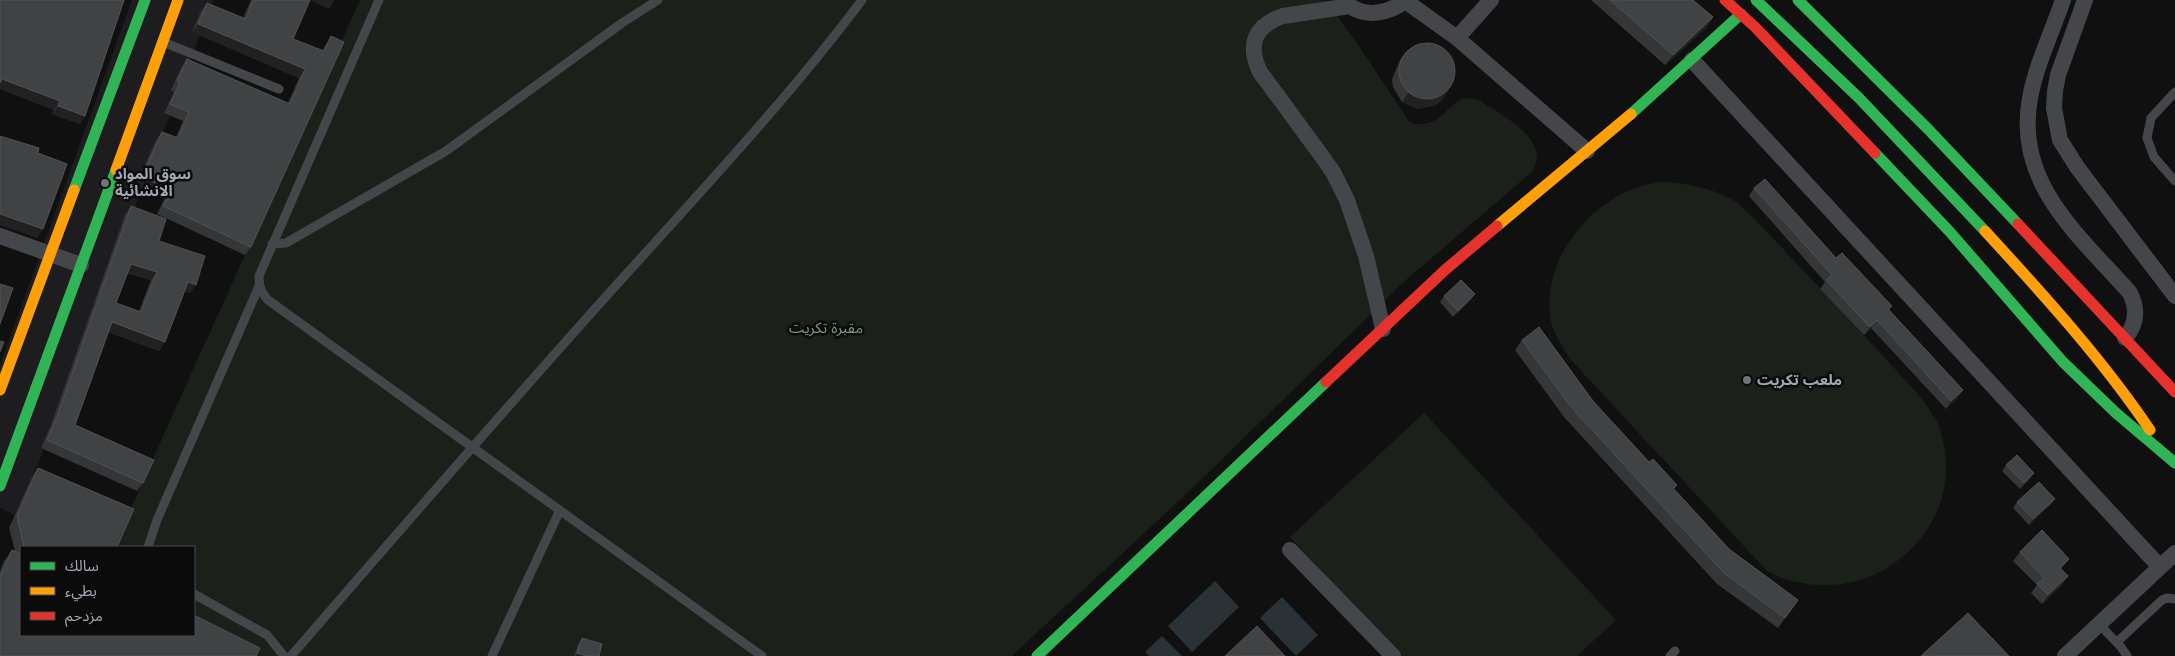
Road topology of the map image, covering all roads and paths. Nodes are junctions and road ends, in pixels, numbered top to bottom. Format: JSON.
{"nodes":[{"id":1,"x":145,"y":0,"type":"edge"},
{"id":2,"x":178,"y":0,"type":"edge"},
{"id":3,"x":379,"y":0,"type":"edge"},
{"id":4,"x":658,"y":0,"type":"edge"},
{"id":5,"x":862,"y":0,"type":"edge"},
{"id":6,"x":1405,"y":0,"type":"edge"},
{"id":7,"x":1490,"y":0,"type":"edge"},
{"id":8,"x":1724,"y":0,"type":"edge"},
{"id":9,"x":1756,"y":0,"type":"edge"},
{"id":10,"x":1798,"y":0,"type":"edge"},
{"id":11,"x":2063,"y":0,"type":"edge"},
{"id":12,"x":2085,"y":0,"type":"edge"},
{"id":13,"x":1348,"y":3,"type":"edge"},
{"id":14,"x":1741,"y":14,"type":"junction"},
{"id":15,"x":1457,"y":38,"type":"junction"},
{"id":16,"x":163,"y":42,"type":"junction"},
{"id":17,"x":1692,"y":60,"type":"junction"},
{"id":18,"x":279,"y":89,"type":"dead end"},
{"id":19,"x":2175,"y":92,"type":"edge"},
{"id":20,"x":1587,"y":152,"type":"junction"},
{"id":21,"x":2175,"y":181,"type":"edge"},
{"id":22,"x":0,"y":236,"type":"edge"},
{"id":23,"x":272,"y":244,"type":"junction"},
{"id":24,"x":52,"y":254,"type":"junction"},
{"id":25,"x":81,"y":265,"type":"junction"},
{"id":26,"x":259,"y":286,"type":"junction"},
{"id":27,"x":2175,"y":296,"type":"edge"},
{"id":28,"x":1382,"y":329,"type":"junction"},
{"id":29,"x":2125,"y":338,"type":"junction"},
{"id":30,"x":0,"y":390,"type":"edge"},
{"id":31,"x":2175,"y":392,"type":"edge"},
{"id":32,"x":472,"y":446,"type":"junction"},
{"id":33,"x":2164,"y":454,"type":"junction"},
{"id":34,"x":2175,"y":464,"type":"edge"},
{"id":35,"x":0,"y":486,"type":"edge"},
{"id":36,"x":560,"y":510,"type":"junction"},
{"id":37,"x":148,"y":546,"type":"edge"},
{"id":38,"x":1290,"y":550,"type":"dead end"},
{"id":39,"x":2175,"y":553,"type":"edge"},
{"id":40,"x":2160,"y":567,"type":"junction"},
{"id":41,"x":195,"y":595,"type":"edge"},
{"id":42,"x":2175,"y":598,"type":"edge"},
{"id":43,"x":2099,"y":624,"type":"junction"},
{"id":44,"x":2117,"y":642,"type":"junction"},
{"id":45,"x":284,"y":656,"type":"edge"},
{"id":46,"x":291,"y":656,"type":"edge"},
{"id":47,"x":492,"y":656,"type":"edge"},
{"id":48,"x":762,"y":656,"type":"edge"},
{"id":49,"x":1036,"y":656,"type":"edge"},
{"id":50,"x":1392,"y":656,"type":"edge"},
{"id":51,"x":2064,"y":656,"type":"edge"},
{"id":52,"x":2127,"y":656,"type":"edge"}],
"edges":[{"from":1,"to":24,"type":"main road"},
{"from":2,"to":16,"type":"main road"},
{"from":3,"to":23,"type":"lane"},
{"from":4,"to":23,"type":"lane"},
{"from":5,"to":32,"type":"lane"},
{"from":6,"to":13,"type":"street"},
{"from":6,"to":15,"type":"street"},
{"from":7,"to":15,"type":"street"},
{"from":8,"to":14,"type":"main road"},
{"from":9,"to":33,"type":"main road"},
{"from":10,"to":29,"type":"main road"},
{"from":11,"to":29,"type":"street"},
{"from":12,"to":27,"type":"street"},
{"from":13,"to":28,"type":"street"},
{"from":14,"to":17,"type":"main road"},
{"from":14,"to":33,"type":"main road"},
{"from":15,"to":20,"type":"street"},
{"from":16,"to":18,"type":"lane"},
{"from":16,"to":25,"type":"main road"},
{"from":17,"to":20,"type":"main road"},
{"from":17,"to":40,"type":"street"},
{"from":19,"to":21,"type":"lane"},
{"from":20,"to":28,"type":"main road"},
{"from":22,"to":24,"type":"street"},
{"from":23,"to":26,"type":"lane"},
{"from":24,"to":25,"type":"street"},
{"from":24,"to":30,"type":"main road"},
{"from":25,"to":35,"type":"main road"},
{"from":26,"to":32,"type":"lane"},
{"from":26,"to":37,"type":"lane"},
{"from":28,"to":49,"type":"main road"},
{"from":29,"to":31,"type":"main road"},
{"from":32,"to":36,"type":"lane"},
{"from":32,"to":46,"type":"lane"},
{"from":33,"to":34,"type":"main road"},
{"from":36,"to":47,"type":"lane"},
{"from":36,"to":48,"type":"lane"},
{"from":38,"to":50,"type":"street"},
{"from":39,"to":40,"type":"street"},
{"from":40,"to":43,"type":"street"},
{"from":41,"to":45,"type":"lane"},
{"from":42,"to":44,"type":"lane"},
{"from":43,"to":44,"type":"lane"},
{"from":43,"to":51,"type":"street"},
{"from":44,"to":52,"type":"lane"}]}
